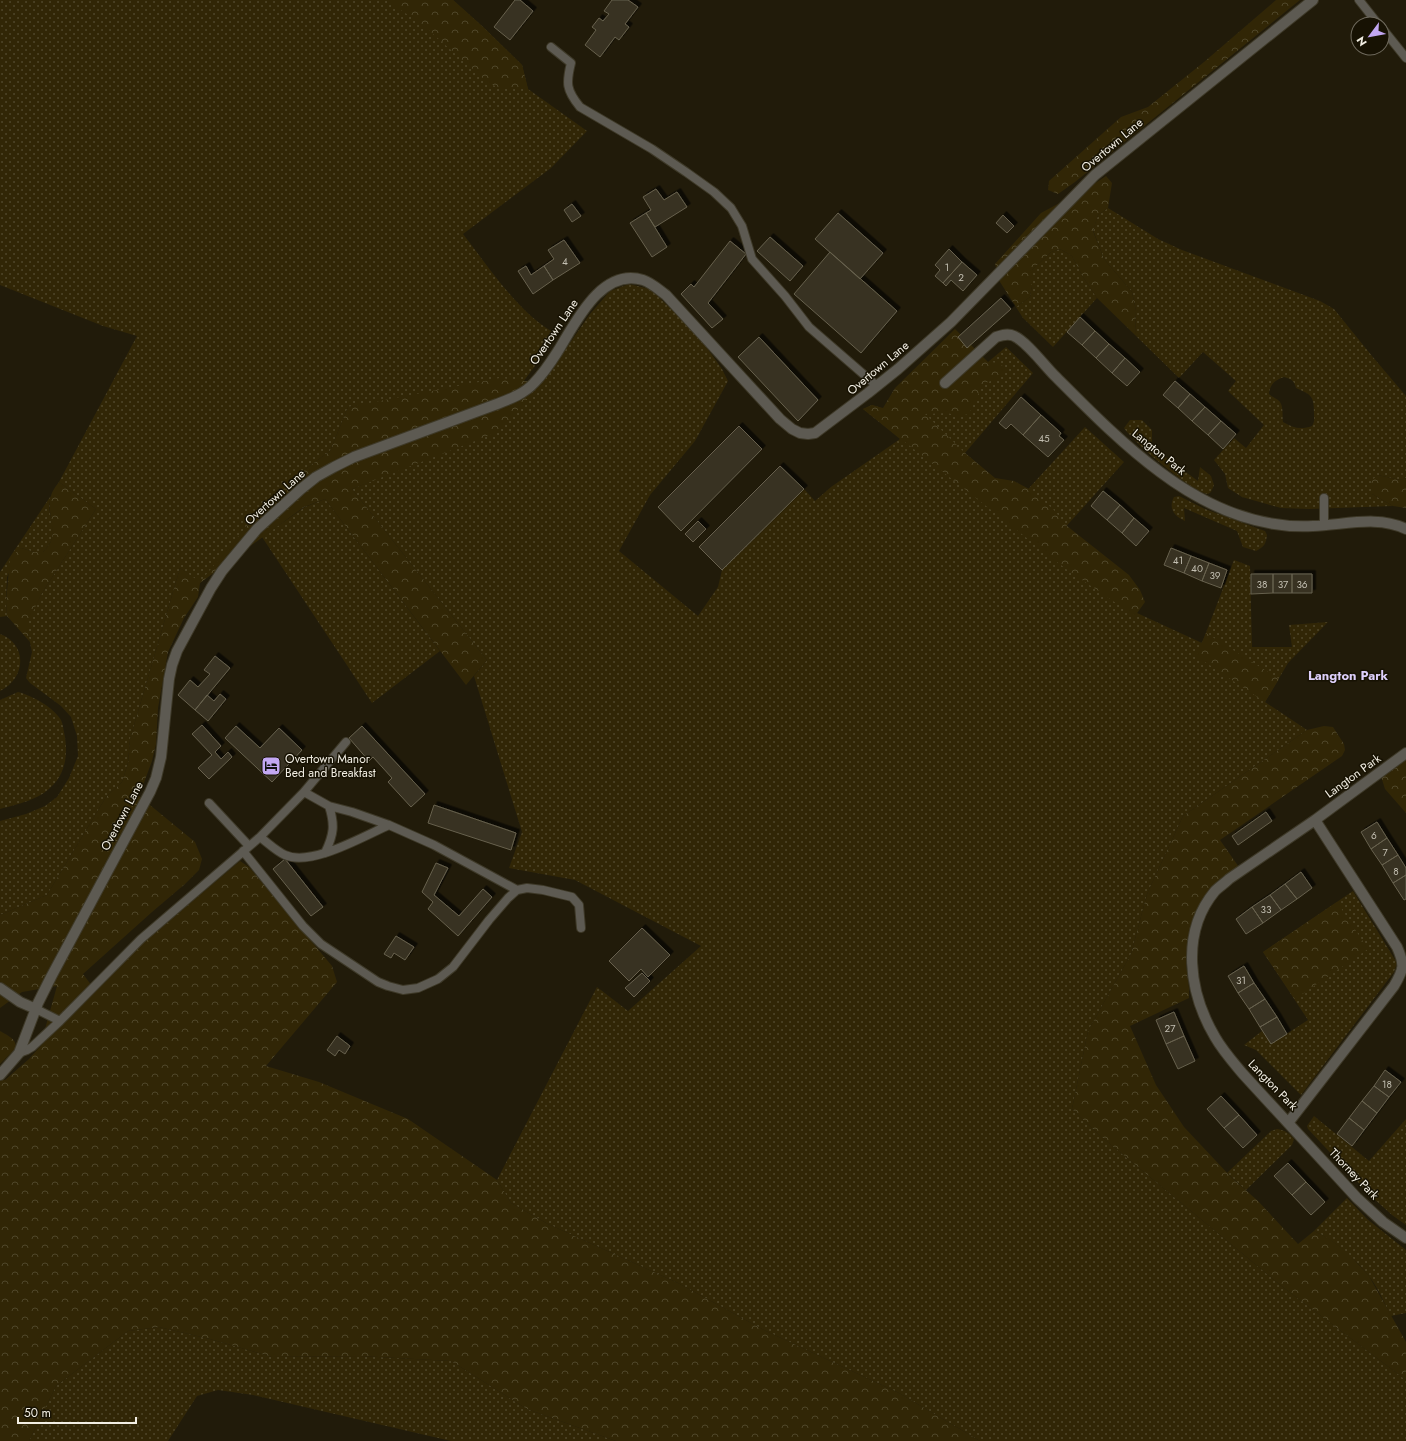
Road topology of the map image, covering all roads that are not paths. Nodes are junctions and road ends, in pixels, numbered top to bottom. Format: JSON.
{"nodes":[{"id":1,"x":1313,"y":0,"type":"edge"},
{"id":2,"x":1359,"y":0,"type":"edge"},
{"id":3,"x":1372,"y":16,"type":"edge"},
{"id":4,"x":1390,"y":38,"type":"edge"},
{"id":5,"x":551,"y":47,"type":"dead end"},
{"id":6,"x":1406,"y":58,"type":"edge"},
{"id":7,"x":945,"y":383,"type":"dead end"},
{"id":8,"x":877,"y":386,"type":"junction"},
{"id":9,"x":1324,"y":498,"type":"dead end"},
{"id":10,"x":1324,"y":526,"type":"junction"},
{"id":11,"x":1406,"y":529,"type":"edge"},
{"id":12,"x":346,"y":742,"type":"dead end"},
{"id":13,"x":1406,"y":753,"type":"edge"},
{"id":14,"x":304,"y":792,"type":"junction"},
{"id":15,"x":209,"y":803,"type":"dead end"},
{"id":16,"x":329,"y":806,"type":"junction"},
{"id":17,"x":1315,"y":820,"type":"junction"},
{"id":18,"x":389,"y":825,"type":"junction"},
{"id":19,"x":260,"y":837,"type":"junction"},
{"id":20,"x":246,"y":848,"type":"junction"},
{"id":21,"x":325,"y":852,"type":"junction"},
{"id":22,"x":517,"y":890,"type":"junction"},
{"id":23,"x":581,"y":928,"type":"dead end"},
{"id":24,"x":0,"y":988,"type":"edge"},
{"id":25,"x":36,"y":1009,"type":"junction"},
{"id":26,"x":60,"y":1021,"type":"junction"},
{"id":27,"x":19,"y":1053,"type":"junction"},
{"id":28,"x":0,"y":1075,"type":"edge"},
{"id":29,"x":1288,"y":1123,"type":"junction"},
{"id":30,"x":1406,"y":1238,"type":"edge"}],
"edges":[{"from":1,"to":8,"type":"street","name":"Overtown Lane"},
{"from":2,"to":3,"type":"lane"},
{"from":4,"to":6,"type":"lane"},
{"from":5,"to":8,"type":"lane"},
{"from":7,"to":10,"type":"street","name":"Langton Park"},
{"from":8,"to":25,"type":"street","name":"Overtown Lane"},
{"from":9,"to":10,"type":"lane"},
{"from":10,"to":11,"type":"street","name":"Langton Park"},
{"from":12,"to":14,"type":"lane"},
{"from":13,"to":17,"type":"street","name":"Langton Park"},
{"from":14,"to":16,"type":"lane"},
{"from":14,"to":19,"type":"lane"},
{"from":15,"to":20,"type":"lane"},
{"from":16,"to":18,"type":"lane"},
{"from":16,"to":21,"type":"lane"},
{"from":17,"to":29,"type":"street","name":"Langton Park"},
{"from":17,"to":29,"type":"street","name":"Langton Park"},
{"from":18,"to":21,"type":"lane"},
{"from":18,"to":22,"type":"lane"},
{"from":19,"to":20,"type":"lane"},
{"from":19,"to":21,"type":"lane"},
{"from":20,"to":22,"type":"lane"},
{"from":20,"to":26,"type":"lane"},
{"from":22,"to":23,"type":"lane"},
{"from":24,"to":25,"type":"street"},
{"from":25,"to":26,"type":"lane"},
{"from":25,"to":27,"type":"street","name":"Overtown Lane"},
{"from":26,"to":27,"type":"lane"},
{"from":27,"to":28,"type":"street","name":"Overtown Lane"},
{"from":29,"to":30,"type":"street","name":"Thorney Park"}]}
